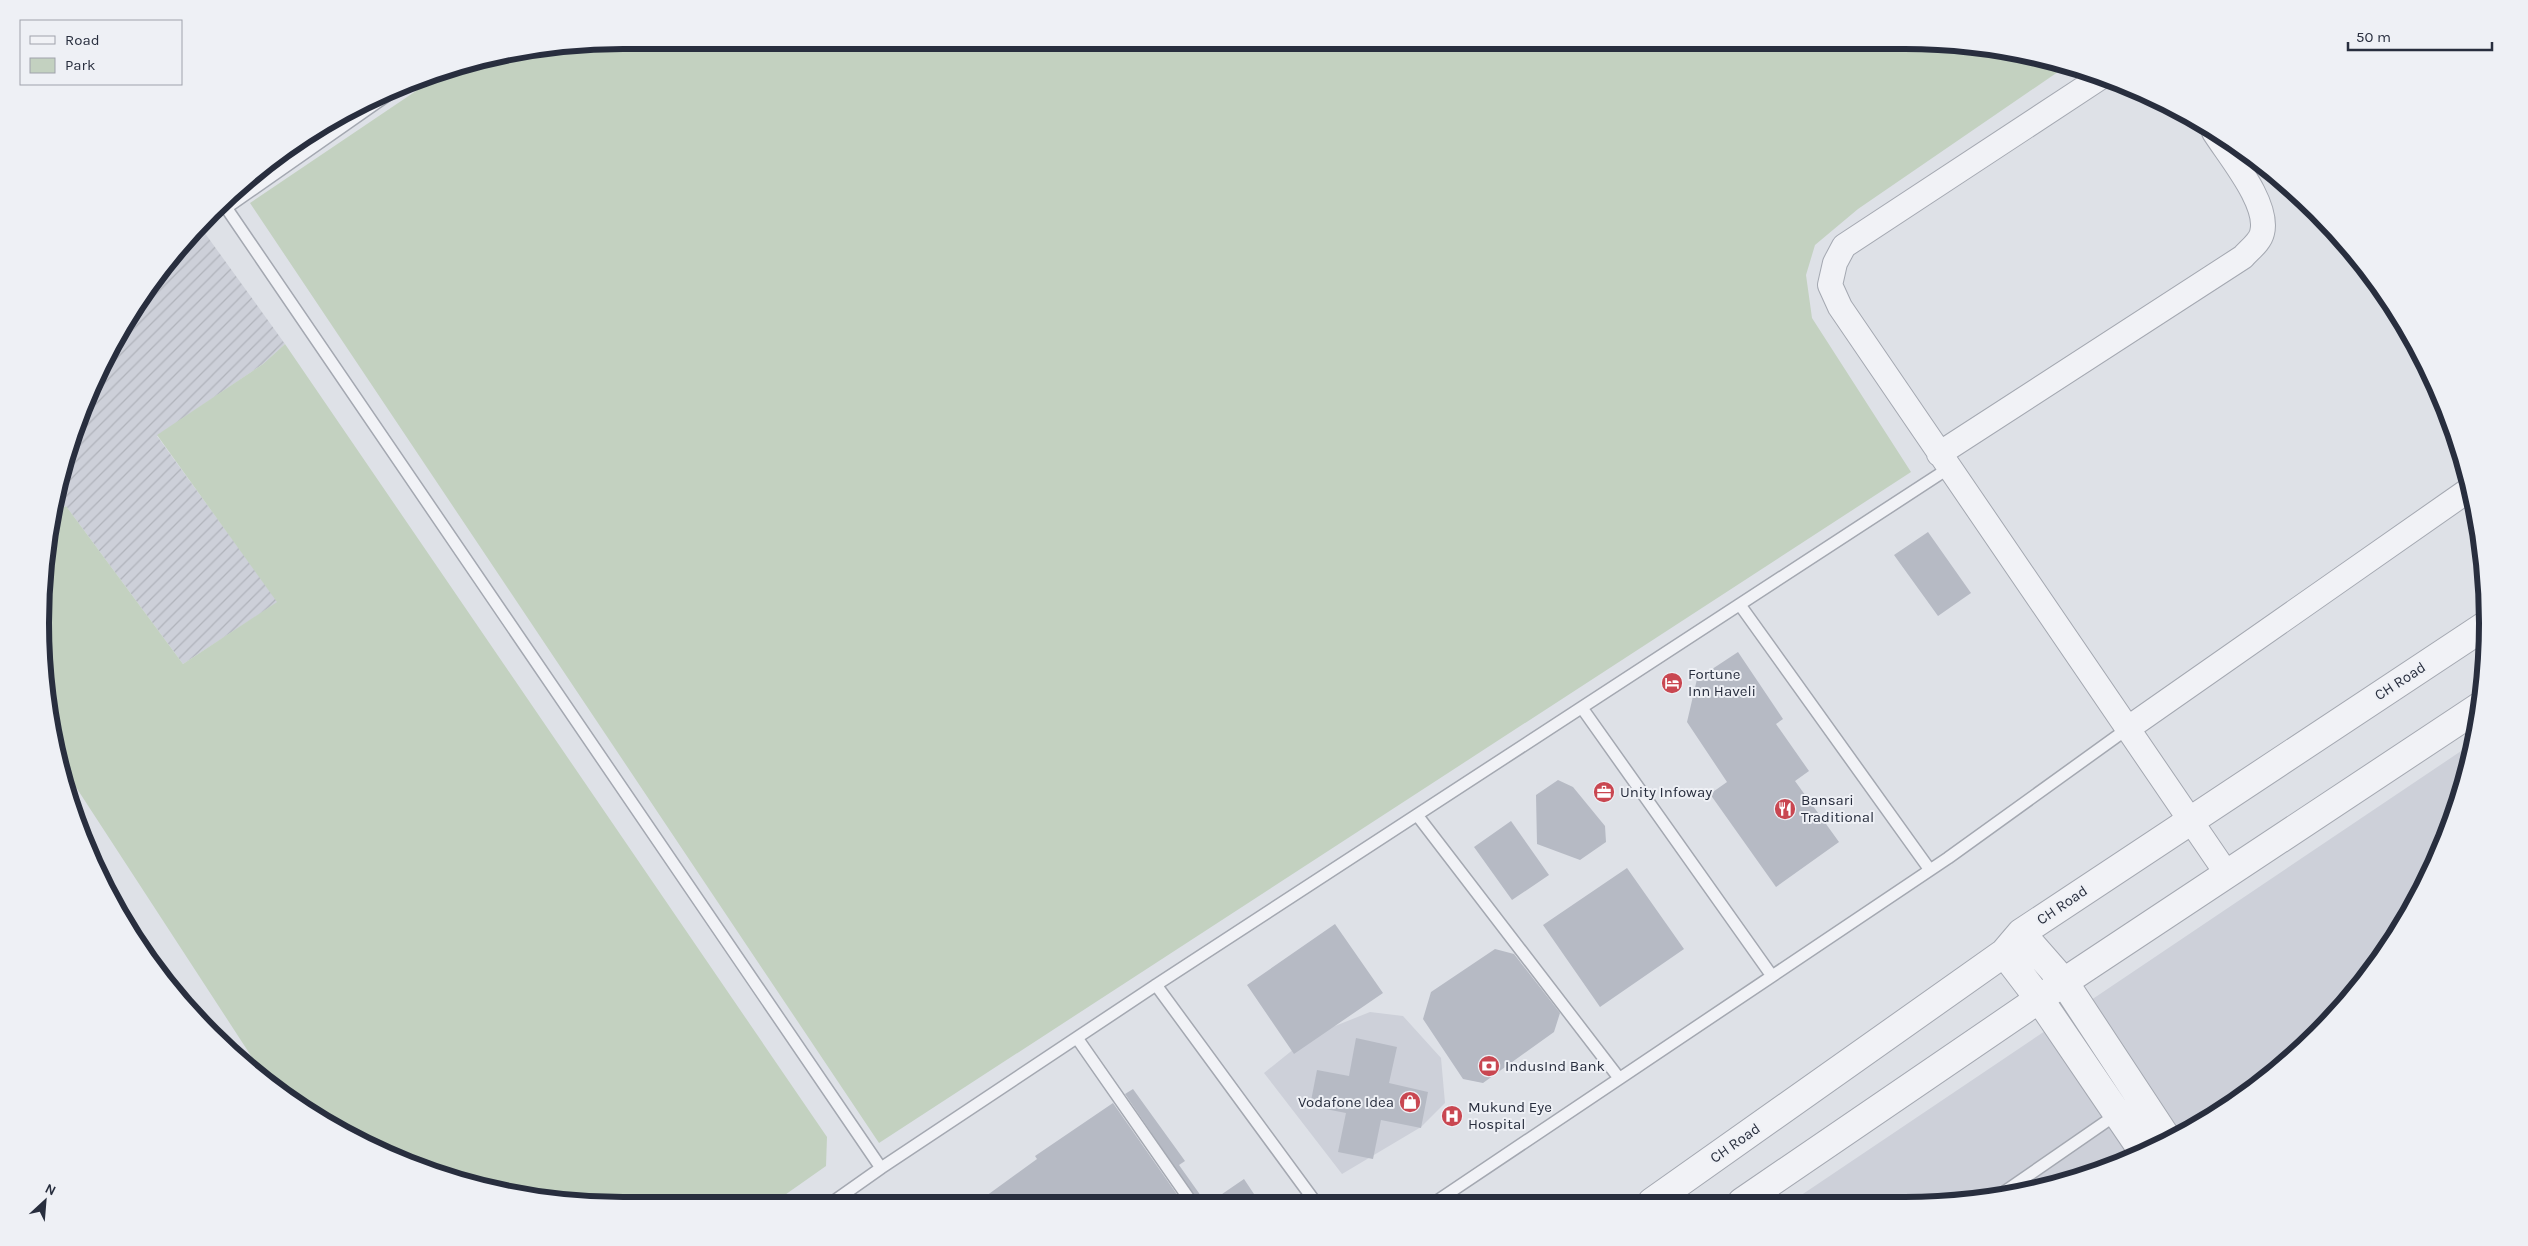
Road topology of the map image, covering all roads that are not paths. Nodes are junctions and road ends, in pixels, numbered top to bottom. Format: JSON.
{"nodes":[{"id":1,"x":2095,"y":81,"type":"edge"},
{"id":2,"x":363,"y":111,"type":"edge"},
{"id":3,"x":2222,"y":145,"type":"edge"},
{"id":4,"x":242,"y":193,"type":"edge"},
{"id":5,"x":226,"y":208,"type":"edge"},
{"id":6,"x":1944,"y":461,"type":"junction"},
{"id":7,"x":2464,"y":493,"type":"edge"},
{"id":8,"x":1740,"y":605,"type":"junction"},
{"id":9,"x":2479,"y":630,"type":"edge"},
{"id":10,"x":1582,"y":708,"type":"junction"},
{"id":11,"x":2472,"y":712,"type":"edge"},
{"id":12,"x":2128,"y":729,"type":"junction"},
{"id":13,"x":1417,"y":815,"type":"junction"},
{"id":14,"x":2189,"y":819,"type":"junction"},
{"id":15,"x":1930,"y":870,"type":"junction"},
{"id":16,"x":2227,"y":874,"type":"junction"},
{"id":17,"x":2012,"y":943,"type":"junction"},
{"id":18,"x":1772,"y":976,"type":"junction"},
{"id":19,"x":2064,"y":982,"type":"junction"},
{"id":20,"x":1156,"y":985,"type":"junction"},
{"id":21,"x":2040,"y":1000,"type":"junction"},
{"id":22,"x":1077,"y":1038,"type":"junction"},
{"id":23,"x":1619,"y":1078,"type":"junction"},
{"id":24,"x":2118,"y":1114,"type":"junction"},
{"id":25,"x":2165,"y":1135,"type":"edge"},
{"id":26,"x":2140,"y":1147,"type":"edge"},
{"id":27,"x":881,"y":1168,"type":"junction"},
{"id":28,"x":2012,"y":1187,"type":"edge"},
{"id":29,"x":840,"y":1197,"type":"edge"},
{"id":30,"x":1188,"y":1197,"type":"edge"},
{"id":31,"x":1312,"y":1197,"type":"edge"},
{"id":32,"x":1441,"y":1197,"type":"edge"},
{"id":33,"x":1659,"y":1197,"type":"edge"},
{"id":34,"x":1749,"y":1197,"type":"edge"}],
"edges":[{"from":1,"to":6,"type":"street"},
{"from":2,"to":4,"type":"lane"},
{"from":3,"to":6,"type":"street"},
{"from":5,"to":27,"type":"lane"},
{"from":6,"to":8,"type":"lane"},
{"from":6,"to":12,"type":"street"},
{"from":7,"to":12,"type":"street"},
{"from":8,"to":10,"type":"lane"},
{"from":8,"to":15,"type":"lane"},
{"from":9,"to":14,"type":"street","name":"CH Road"},
{"from":10,"to":13,"type":"lane"},
{"from":10,"to":18,"type":"lane"},
{"from":11,"to":16,"type":"street"},
{"from":12,"to":14,"type":"street"},
{"from":12,"to":15,"type":"lane"},
{"from":13,"to":20,"type":"lane"},
{"from":13,"to":23,"type":"lane"},
{"from":14,"to":16,"type":"street"},
{"from":14,"to":17,"type":"street","name":"CH Road"},
{"from":15,"to":18,"type":"lane"},
{"from":16,"to":19,"type":"street"},
{"from":17,"to":19,"type":"street"},
{"from":17,"to":21,"type":"street"},
{"from":17,"to":33,"type":"street","name":"CH Road"},
{"from":18,"to":23,"type":"lane"},
{"from":19,"to":21,"type":"street"},
{"from":19,"to":25,"type":"street"},
{"from":20,"to":22,"type":"lane"},
{"from":20,"to":31,"type":"lane"},
{"from":21,"to":24,"type":"street"},
{"from":21,"to":34,"type":"street"},
{"from":22,"to":27,"type":"lane"},
{"from":22,"to":30,"type":"lane"},
{"from":23,"to":32,"type":"lane"},
{"from":24,"to":26,"type":"street"},
{"from":24,"to":28,"type":"lane"},
{"from":27,"to":29,"type":"lane"}]}
